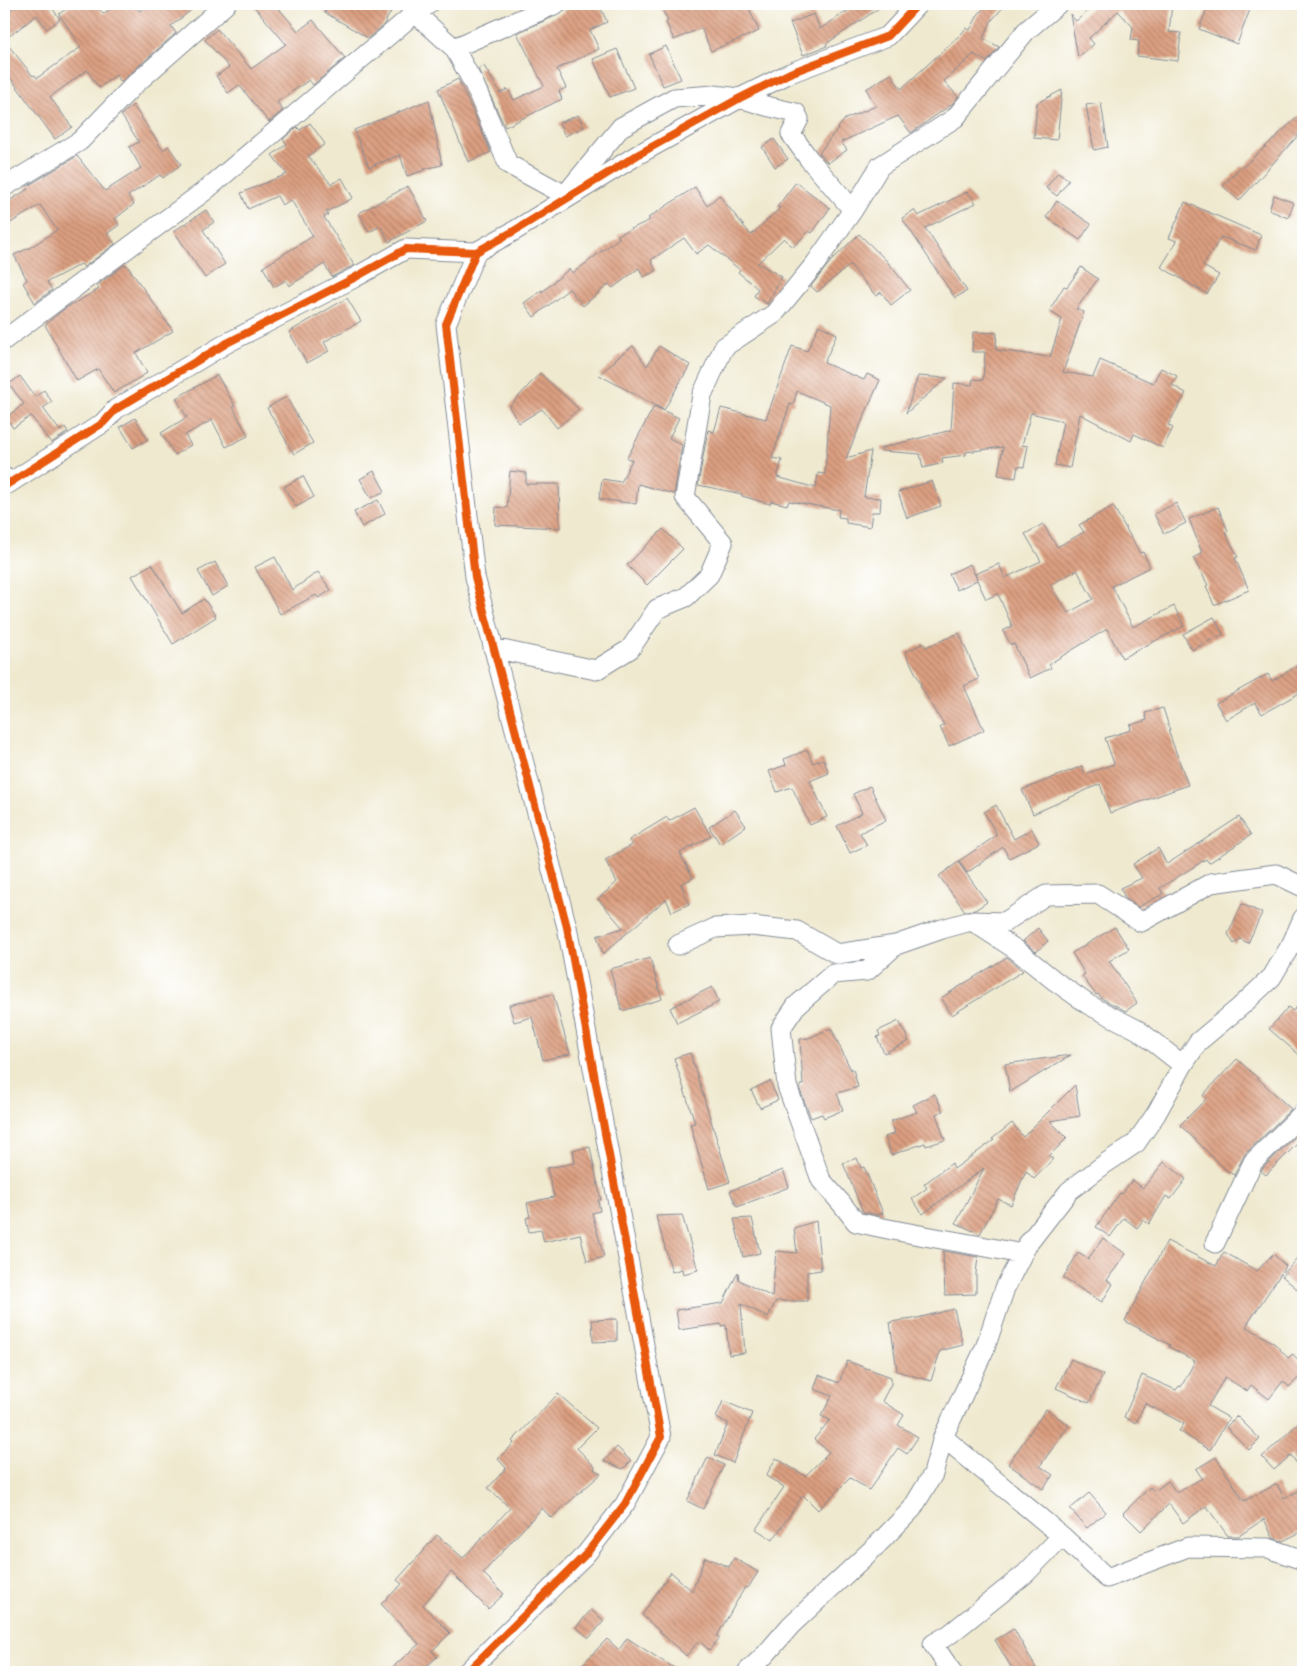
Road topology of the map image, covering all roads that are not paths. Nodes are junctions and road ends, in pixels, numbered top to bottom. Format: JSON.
{"nodes":[{"id":1,"x":226,"y":4,"type":"edge"},
{"id":2,"x":556,"y":4,"type":"edge"},
{"id":3,"x":918,"y":4,"type":"edge"},
{"id":4,"x":1058,"y":4,"type":"edge"},
{"id":5,"x":417,"y":7,"type":"edge"},
{"id":6,"x":454,"y":48,"type":"junction"},
{"id":7,"x":740,"y":98,"type":"junction"},
{"id":8,"x":4,"y":187,"type":"edge"},
{"id":9,"x":853,"y":210,"type":"junction"},
{"id":10,"x":476,"y":252,"type":"junction"},
{"id":11,"x":4,"y":340,"type":"edge"},
{"id":12,"x":4,"y":477,"type":"edge"},
{"id":13,"x":493,"y":648,"type":"junction"},
{"id":14,"x":1303,"y":887,"type":"edge"},
{"id":15,"x":1303,"y":918,"type":"edge"},
{"id":16,"x":971,"y":920,"type":"junction"},
{"id":17,"x":678,"y":945,"type":"dead end"},
{"id":18,"x":896,"y":945,"type":"junction"},
{"id":19,"x":1183,"y":1065,"type":"junction"},
{"id":20,"x":1303,"y":1113,"type":"edge"},
{"id":21,"x":1215,"y":1243,"type":"dead end"},
{"id":22,"x":1021,"y":1254,"type":"junction"},
{"id":23,"x":943,"y":1437,"type":"junction"},
{"id":24,"x":1062,"y":1536,"type":"junction"},
{"id":25,"x":1303,"y":1560,"type":"edge"},
{"id":26,"x":467,"y":1672,"type":"edge"},
{"id":27,"x":747,"y":1672,"type":"edge"},
{"id":28,"x":952,"y":1672,"type":"edge"}],
"edges":[{"from":1,"to":8,"type":"street"},
{"from":2,"to":6,"type":"street"},
{"from":3,"to":7,"type":"street"},
{"from":4,"to":9,"type":"street"},
{"from":5,"to":6,"type":"street"},
{"from":5,"to":11,"type":"street"},
{"from":6,"to":7,"type":"street"},
{"from":7,"to":9,"type":"street"},
{"from":7,"to":10,"type":"street"},
{"from":9,"to":13,"type":"street"},
{"from":10,"to":12,"type":"street"},
{"from":10,"to":13,"type":"street"},
{"from":13,"to":26,"type":"street"},
{"from":14,"to":16,"type":"street"},
{"from":15,"to":19,"type":"street"},
{"from":16,"to":18,"type":"street"},
{"from":16,"to":19,"type":"street"},
{"from":17,"to":18,"type":"street"},
{"from":18,"to":22,"type":"street"},
{"from":19,"to":22,"type":"street"},
{"from":20,"to":21,"type":"street"},
{"from":22,"to":23,"type":"street"},
{"from":23,"to":24,"type":"street"},
{"from":23,"to":27,"type":"street"},
{"from":24,"to":25,"type":"street"},
{"from":24,"to":28,"type":"street"}]}
